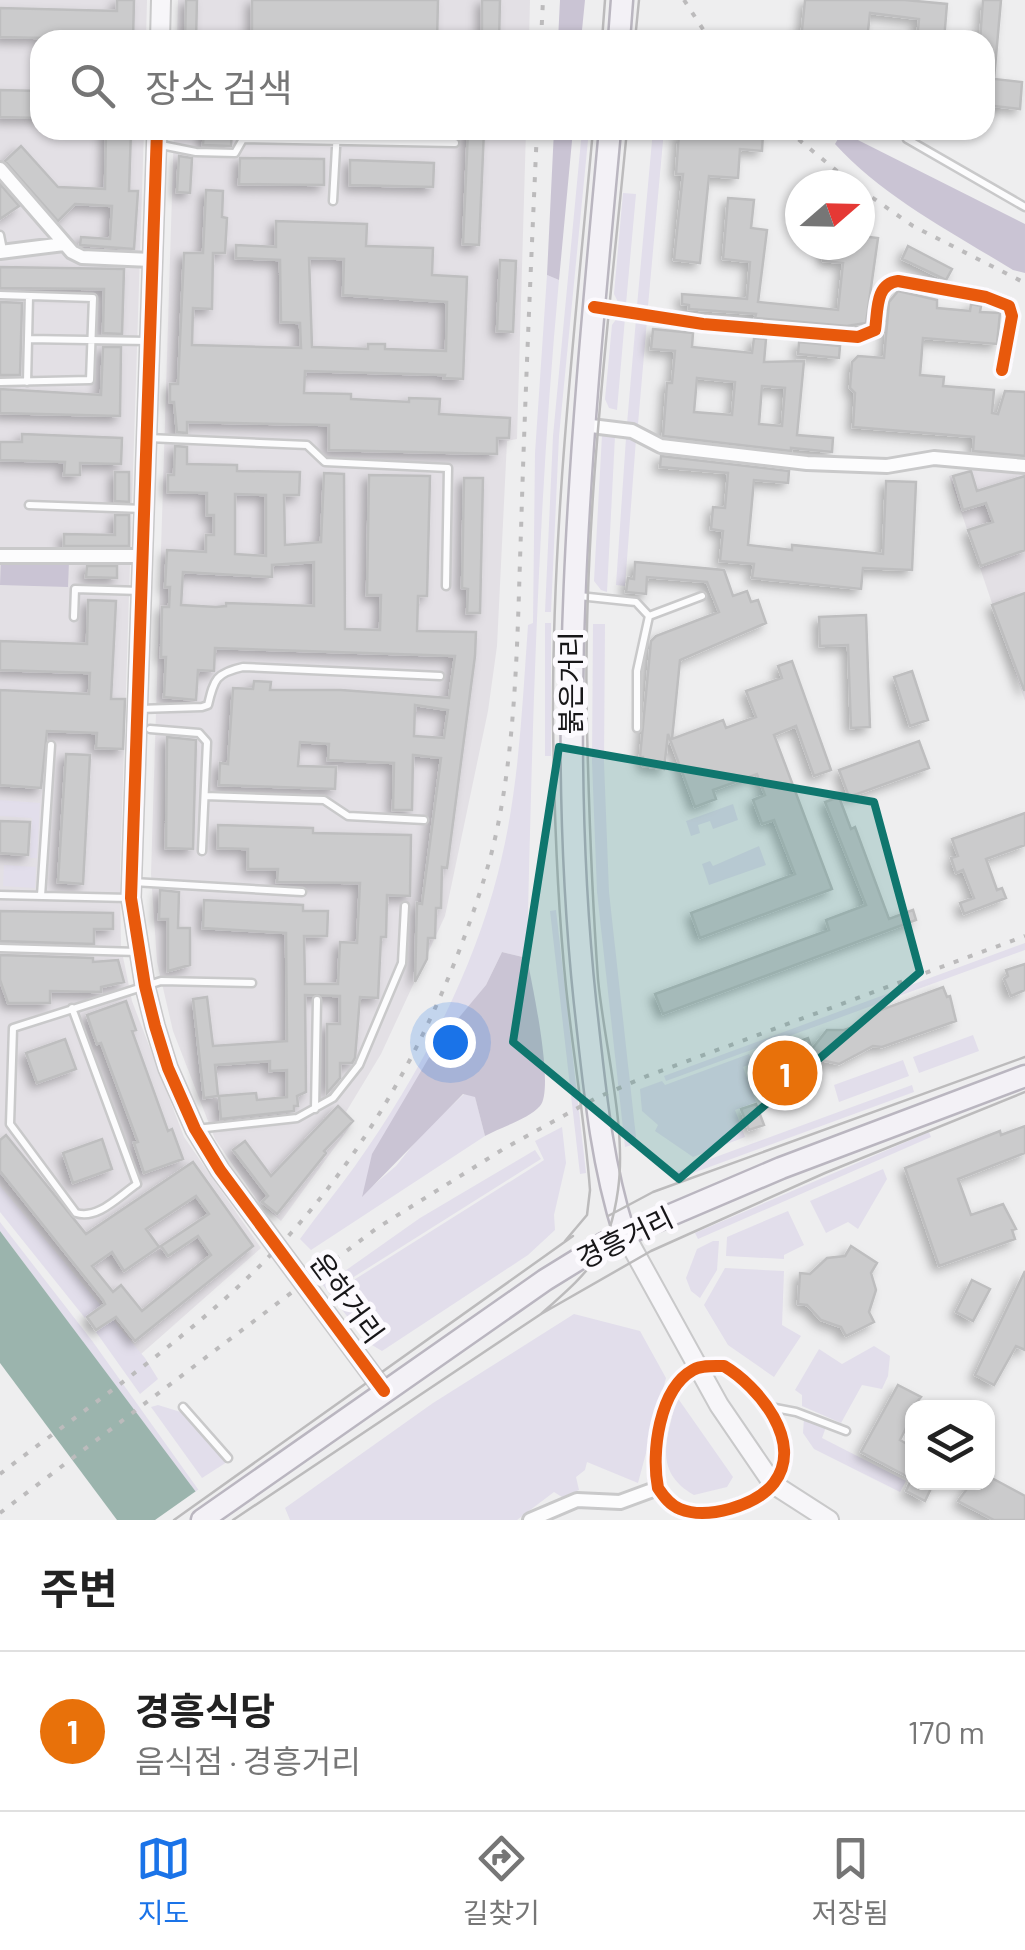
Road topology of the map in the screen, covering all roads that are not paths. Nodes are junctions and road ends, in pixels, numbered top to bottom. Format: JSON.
{"nodes":[{"id":1,"x":161,"y":0,"type":"edge"},
{"id":2,"x":622,"y":0,"type":"edge"},
{"id":3,"x":160,"y":30,"type":"edge"},
{"id":4,"x":620,"y":30,"type":"edge"},
{"id":5,"x":156,"y":140,"type":"edge"},
{"id":6,"x":164,"y":140,"type":"edge"},
{"id":7,"x":242,"y":140,"type":"edge"},
{"id":8,"x":266,"y":140,"type":"edge"},
{"id":9,"x":336,"y":140,"type":"edge"},
{"id":10,"x":609,"y":140,"type":"edge"},
{"id":11,"x":909,"y":140,"type":"edge"},
{"id":12,"x":336,"y":143,"type":"junction"},
{"id":13,"x":455,"y":143,"type":"dead end"},
{"id":14,"x":0,"y":168,"type":"edge"},
{"id":15,"x":333,"y":201,"type":"dead end"},
{"id":16,"x":1025,"y":207,"type":"edge"},
{"id":17,"x":0,"y":235,"type":"edge"},
{"id":18,"x":64,"y":244,"type":"junction"},
{"id":19,"x":1,"y":252,"type":"edge"},
{"id":20,"x":151,"y":260,"type":"junction"},
{"id":21,"x":0,"y":295,"type":"edge"},
{"id":22,"x":28,"y":296,"type":"junction"},
{"id":23,"x":594,"y":308,"type":"junction"},
{"id":24,"x":28,"y":339,"type":"junction"},
{"id":25,"x":92,"y":340,"type":"junction"},
{"id":26,"x":149,"y":341,"type":"junction"},
{"id":27,"x":1002,"y":370,"type":"dead end"},
{"id":28,"x":0,"y":382,"type":"edge"},
{"id":29,"x":27,"y":382,"type":"junction"},
{"id":30,"x":582,"y":424,"type":"junction"},
{"id":31,"x":147,"y":438,"type":"junction"},
{"id":32,"x":1025,"y":466,"type":"edge"},
{"id":33,"x":29,"y":505,"type":"dead end"},
{"id":34,"x":145,"y":510,"type":"junction"},
{"id":35,"x":0,"y":556,"type":"edge"},
{"id":36,"x":144,"y":556,"type":"junction"},
{"id":37,"x":446,"y":586,"type":"dead end"},
{"id":38,"x":142,"y":591,"type":"junction"},
{"id":39,"x":572,"y":595,"type":"junction"},
{"id":40,"x":702,"y":596,"type":"dead end"},
{"id":41,"x":649,"y":616,"type":"junction"},
{"id":42,"x":74,"y":617,"type":"dead end"},
{"id":43,"x":440,"y":676,"type":"dead end"},
{"id":44,"x":138,"y":709,"type":"junction"},
{"id":45,"x":637,"y":728,"type":"dead end"},
{"id":46,"x":150,"y":730,"type":"dead end"},
{"id":47,"x":51,"y":745,"type":"dead end"},
{"id":48,"x":204,"y":796,"type":"junction"},
{"id":49,"x":424,"y":820,"type":"dead end"},
{"id":50,"x":202,"y":851,"type":"dead end"},
{"id":51,"x":132,"y":890,"type":"junction"},
{"id":52,"x":302,"y":892,"type":"dead end"},
{"id":53,"x":0,"y":895,"type":"edge"},
{"id":54,"x":42,"y":896,"type":"junction"},
{"id":55,"x":405,"y":906,"type":"dead end"},
{"id":56,"x":0,"y":948,"type":"edge"},
{"id":57,"x":139,"y":952,"type":"junction"},
{"id":58,"x":252,"y":983,"type":"dead end"},
{"id":59,"x":145,"y":986,"type":"junction"},
{"id":60,"x":317,"y":1000,"type":"dead end"},
{"id":61,"x":72,"y":1008,"type":"junction"},
{"id":62,"x":1025,"y":1076,"type":"edge"},
{"id":63,"x":314,"y":1110,"type":"junction"},
{"id":64,"x":195,"y":1129,"type":"junction"},
{"id":65,"x":624,"y":1233,"type":"junction"},
{"id":66,"x":697,"y":1367,"type":"junction"},
{"id":67,"x":384,"y":1391,"type":"junction"},
{"id":68,"x":182,"y":1407,"type":"dead end"},
{"id":69,"x":768,"y":1407,"type":"junction"},
{"id":70,"x":846,"y":1431,"type":"dead end"},
{"id":71,"x":228,"y":1458,"type":"dead end"},
{"id":72,"x":773,"y":1484,"type":"junction"},
{"id":73,"x":658,"y":1488,"type":"junction"},
{"id":74,"x":202,"y":1520,"type":"edge"},
{"id":75,"x":530,"y":1520,"type":"edge"},
{"id":76,"x":829,"y":1520,"type":"edge"}],
"edges":[{"from":1,"to":3,"type":"street"},
{"from":2,"to":4,"type":"main road"},
{"from":5,"to":20,"type":"street","name":"운하거리"},
{"from":6,"to":7,"type":"lane"},
{"from":8,"to":12,"type":"lane"},
{"from":9,"to":12,"type":"lane"},
{"from":10,"to":23,"type":"main road","name":"붉은거리"},
{"from":11,"to":16,"type":"lane"},
{"from":12,"to":13,"type":"lane"},
{"from":12,"to":15,"type":"lane"},
{"from":14,"to":18,"type":"street"},
{"from":17,"to":19,"type":"lane"},
{"from":18,"to":19,"type":"street"},
{"from":18,"to":20,"type":"street"},
{"from":20,"to":26,"type":"street","name":"운하거리"},
{"from":21,"to":22,"type":"lane"},
{"from":22,"to":24,"type":"lane"},
{"from":22,"to":25,"type":"lane"},
{"from":23,"to":27,"type":"street"},
{"from":23,"to":30,"type":"main road","name":"붉은거리"},
{"from":24,"to":25,"type":"lane"},
{"from":24,"to":29,"type":"lane"},
{"from":25,"to":26,"type":"lane"},
{"from":25,"to":29,"type":"lane"},
{"from":26,"to":31,"type":"street","name":"운하거리"},
{"from":28,"to":29,"type":"lane"},
{"from":30,"to":32,"type":"street"},
{"from":30,"to":39,"type":"main road","name":"붉은거리"},
{"from":31,"to":34,"type":"street","name":"운하거리"},
{"from":31,"to":37,"type":"lane"},
{"from":33,"to":34,"type":"lane"},
{"from":34,"to":36,"type":"street","name":"운하거리"},
{"from":35,"to":36,"type":"street"},
{"from":36,"to":38,"type":"street","name":"운하거리"},
{"from":38,"to":42,"type":"lane"},
{"from":38,"to":44,"type":"street","name":"운하거리"},
{"from":39,"to":41,"type":"lane"},
{"from":39,"to":65,"type":"main road","name":"붉은거리"},
{"from":40,"to":41,"type":"lane"},
{"from":41,"to":45,"type":"lane"},
{"from":43,"to":44,"type":"lane"},
{"from":44,"to":51,"type":"street","name":"운하거리"},
{"from":46,"to":48,"type":"lane"},
{"from":47,"to":54,"type":"lane"},
{"from":48,"to":49,"type":"lane"},
{"from":48,"to":50,"type":"lane"},
{"from":51,"to":52,"type":"lane"},
{"from":51,"to":54,"type":"lane"},
{"from":51,"to":57,"type":"street","name":"운하거리"},
{"from":53,"to":54,"type":"lane"},
{"from":55,"to":63,"type":"lane"},
{"from":56,"to":57,"type":"lane"},
{"from":57,"to":59,"type":"street","name":"운하거리"},
{"from":58,"to":59,"type":"lane"},
{"from":59,"to":61,"type":"lane"},
{"from":59,"to":64,"type":"street","name":"운하거리"},
{"from":60,"to":63,"type":"lane"},
{"from":61,"to":61,"type":"lane"},
{"from":62,"to":65,"type":"main road","name":"경흥거리"},
{"from":63,"to":64,"type":"lane"},
{"from":64,"to":67,"type":"street","name":"운하거리"},
{"from":65,"to":66,"type":"street"},
{"from":65,"to":67,"type":"main road","name":"경흥거리"},
{"from":66,"to":69,"type":"street"},
{"from":66,"to":72,"type":"street"},
{"from":66,"to":73,"type":"street"},
{"from":67,"to":74,"type":"main road","name":"경흥거리"},
{"from":68,"to":71,"type":"lane"},
{"from":69,"to":70,"type":"lane"},
{"from":69,"to":72,"type":"street"},
{"from":72,"to":73,"type":"street"},
{"from":72,"to":76,"type":"street"},
{"from":73,"to":75,"type":"street"}]}
